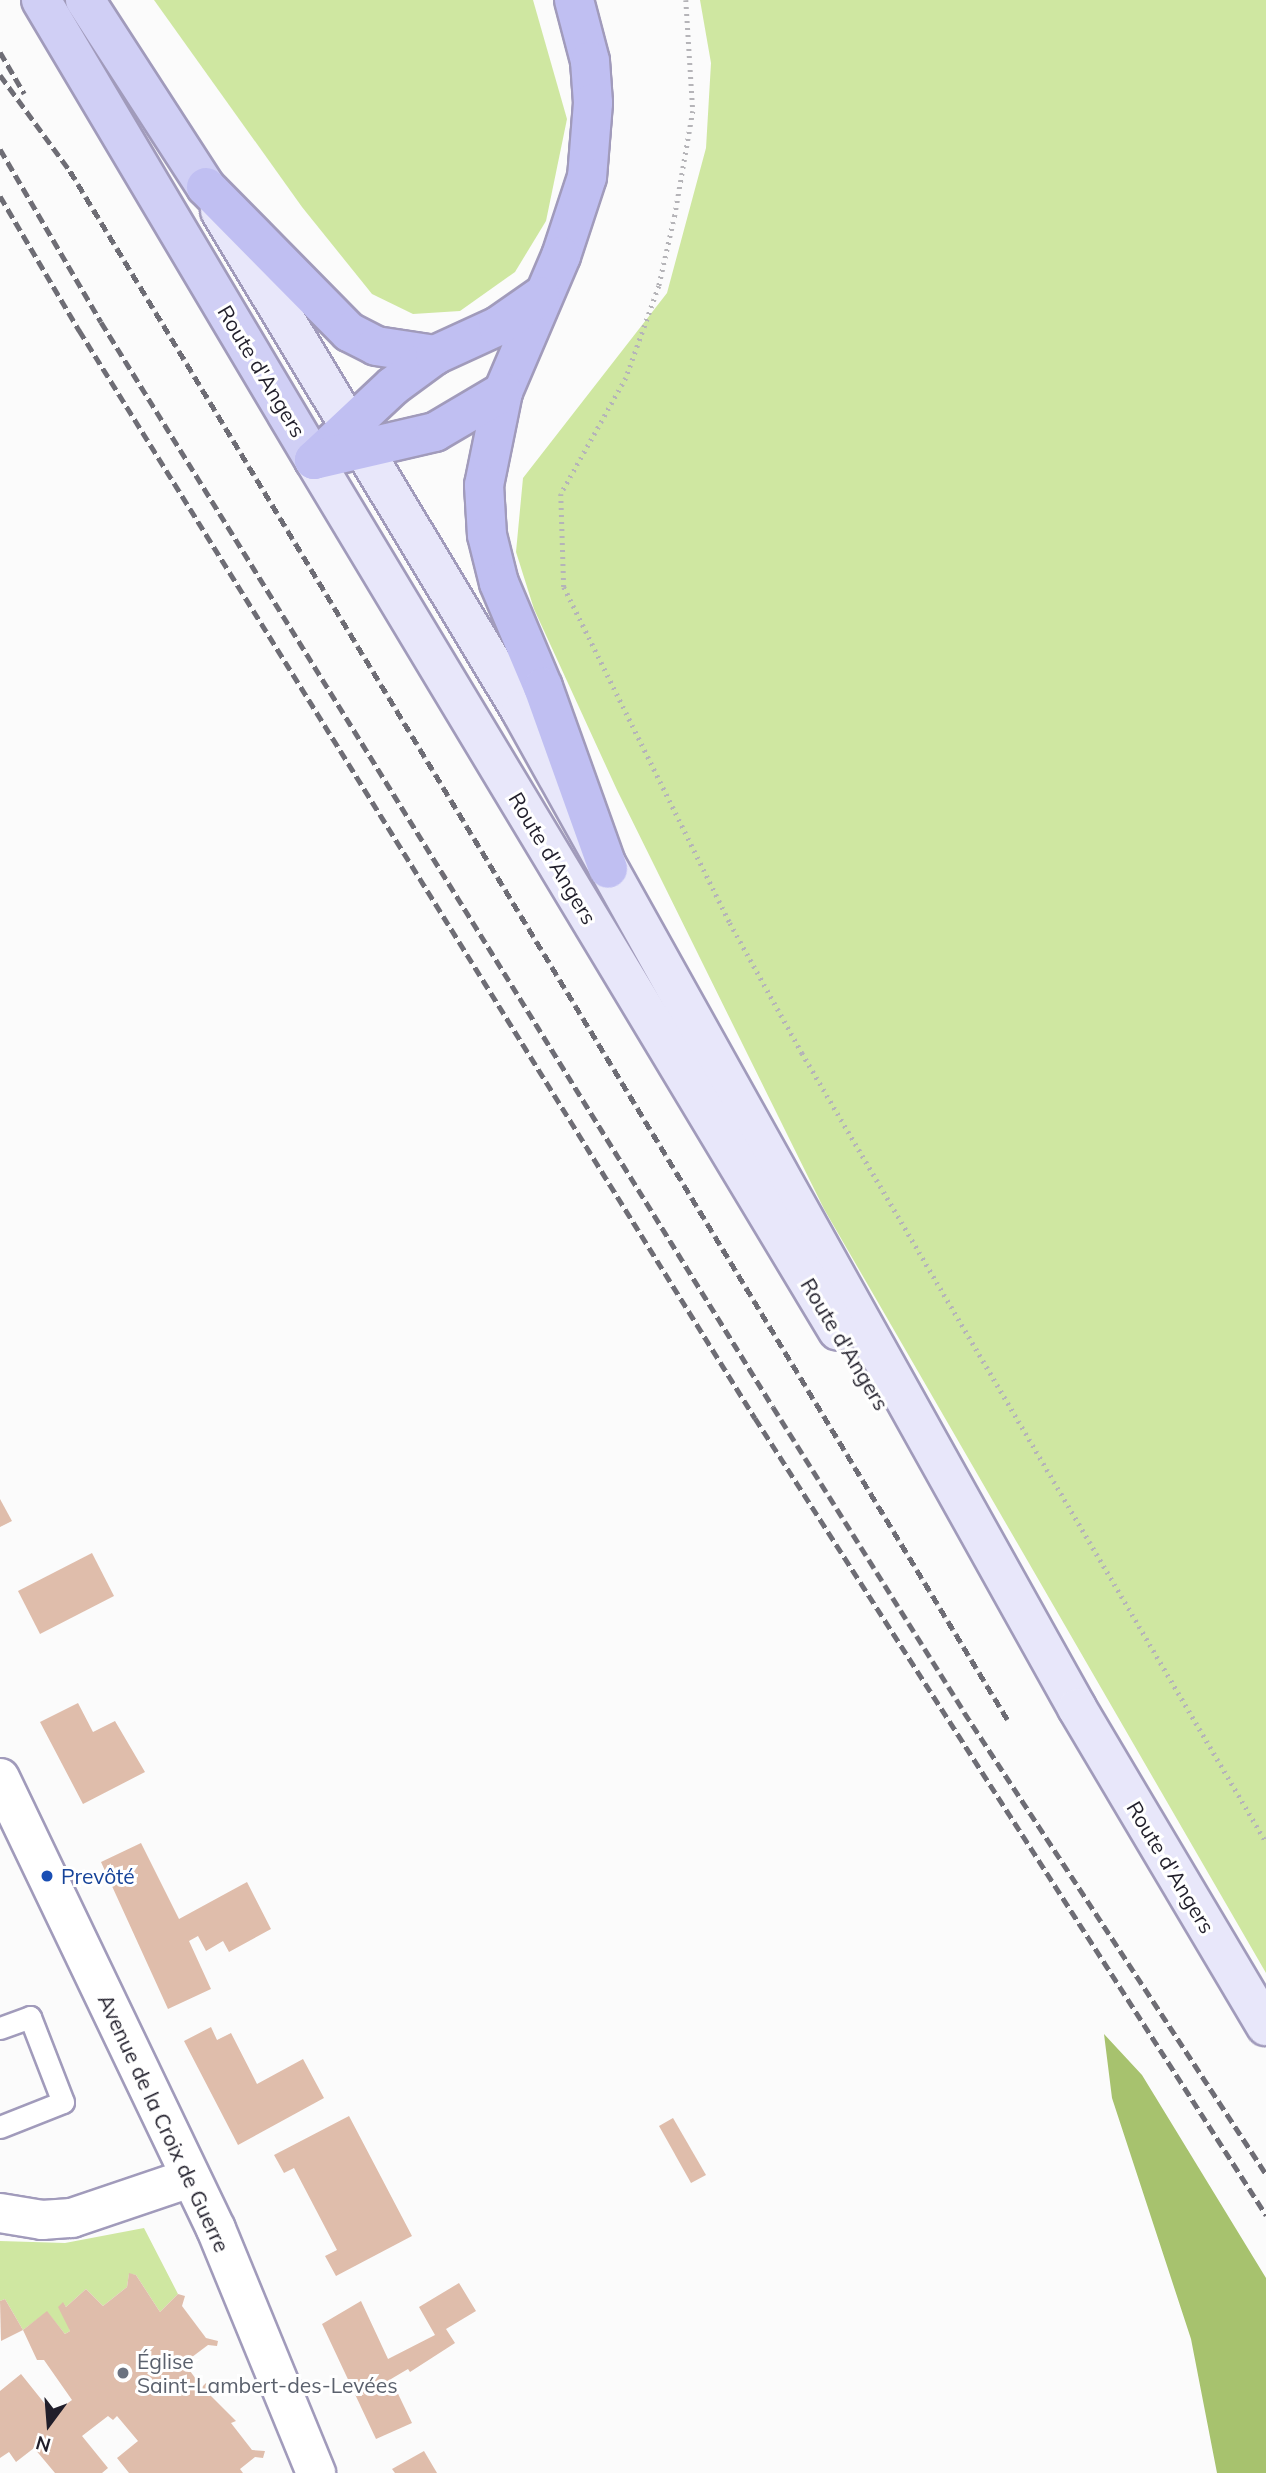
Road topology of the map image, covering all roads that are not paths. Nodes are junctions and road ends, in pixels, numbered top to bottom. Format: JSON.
{"nodes":[{"id":1,"x":41,"y":0,"type":"edge"},
{"id":2,"x":85,"y":0,"type":"edge"},
{"id":3,"x":574,"y":0,"type":"edge"},
{"id":4,"x":206,"y":187,"type":"junction"},
{"id":5,"x":541,"y":296,"type":"junction"},
{"id":6,"x":435,"y":355,"type":"junction"},
{"id":7,"x":503,"y":392,"type":"junction"},
{"id":8,"x":357,"y":437,"type":"junction"},
{"id":9,"x":314,"y":460,"type":"junction"},
{"id":10,"x":608,"y":869,"type":"junction"},
{"id":11,"x":1077,"y":1709,"type":"junction"},
{"id":12,"x":0,"y":1778,"type":"edge"},
{"id":13,"x":13,"y":1836,"type":"edge"},
{"id":14,"x":1266,"y":2026,"type":"edge"},
{"id":15,"x":0,"y":2028,"type":"edge"},
{"id":16,"x":0,"y":2127,"type":"edge"},
{"id":17,"x":190,"y":2178,"type":"junction"},
{"id":18,"x":0,"y":2213,"type":"edge"},
{"id":19,"x":316,"y":2473,"type":"edge"}],
"edges":[{"from":1,"to":9,"type":"main road","name":"Route d'Angers"},
{"from":2,"to":4,"type":"main road","name":"Route d'Angers"},
{"from":3,"to":5,"type":"highway"},
{"from":4,"to":6,"type":"highway"},
{"from":4,"to":8,"type":"main road","name":"Route d'Angers"},
{"from":5,"to":6,"type":"highway"},
{"from":5,"to":7,"type":"highway"},
{"from":6,"to":8,"type":"highway"},
{"from":7,"to":8,"type":"highway"},
{"from":7,"to":10,"type":"highway"},
{"from":8,"to":9,"type":"highway"},
{"from":8,"to":10,"type":"main road","name":"Route d'Angers"},
{"from":9,"to":11,"type":"main road","name":"Route d'Angers"},
{"from":10,"to":11,"type":"main road","name":"Route d'Angers"},
{"from":11,"to":14,"type":"main road","name":"Route d'Angers"},
{"from":12,"to":13,"type":"street","name":"Avenue de la Croix de Guerre"},
{"from":13,"to":17,"type":"street","name":"Avenue de la Croix de Guerre"},
{"from":15,"to":16,"type":"lane"},
{"from":17,"to":18,"type":"street"},
{"from":17,"to":19,"type":"street","name":"Avenue de la Croix de Guerre"}]}
